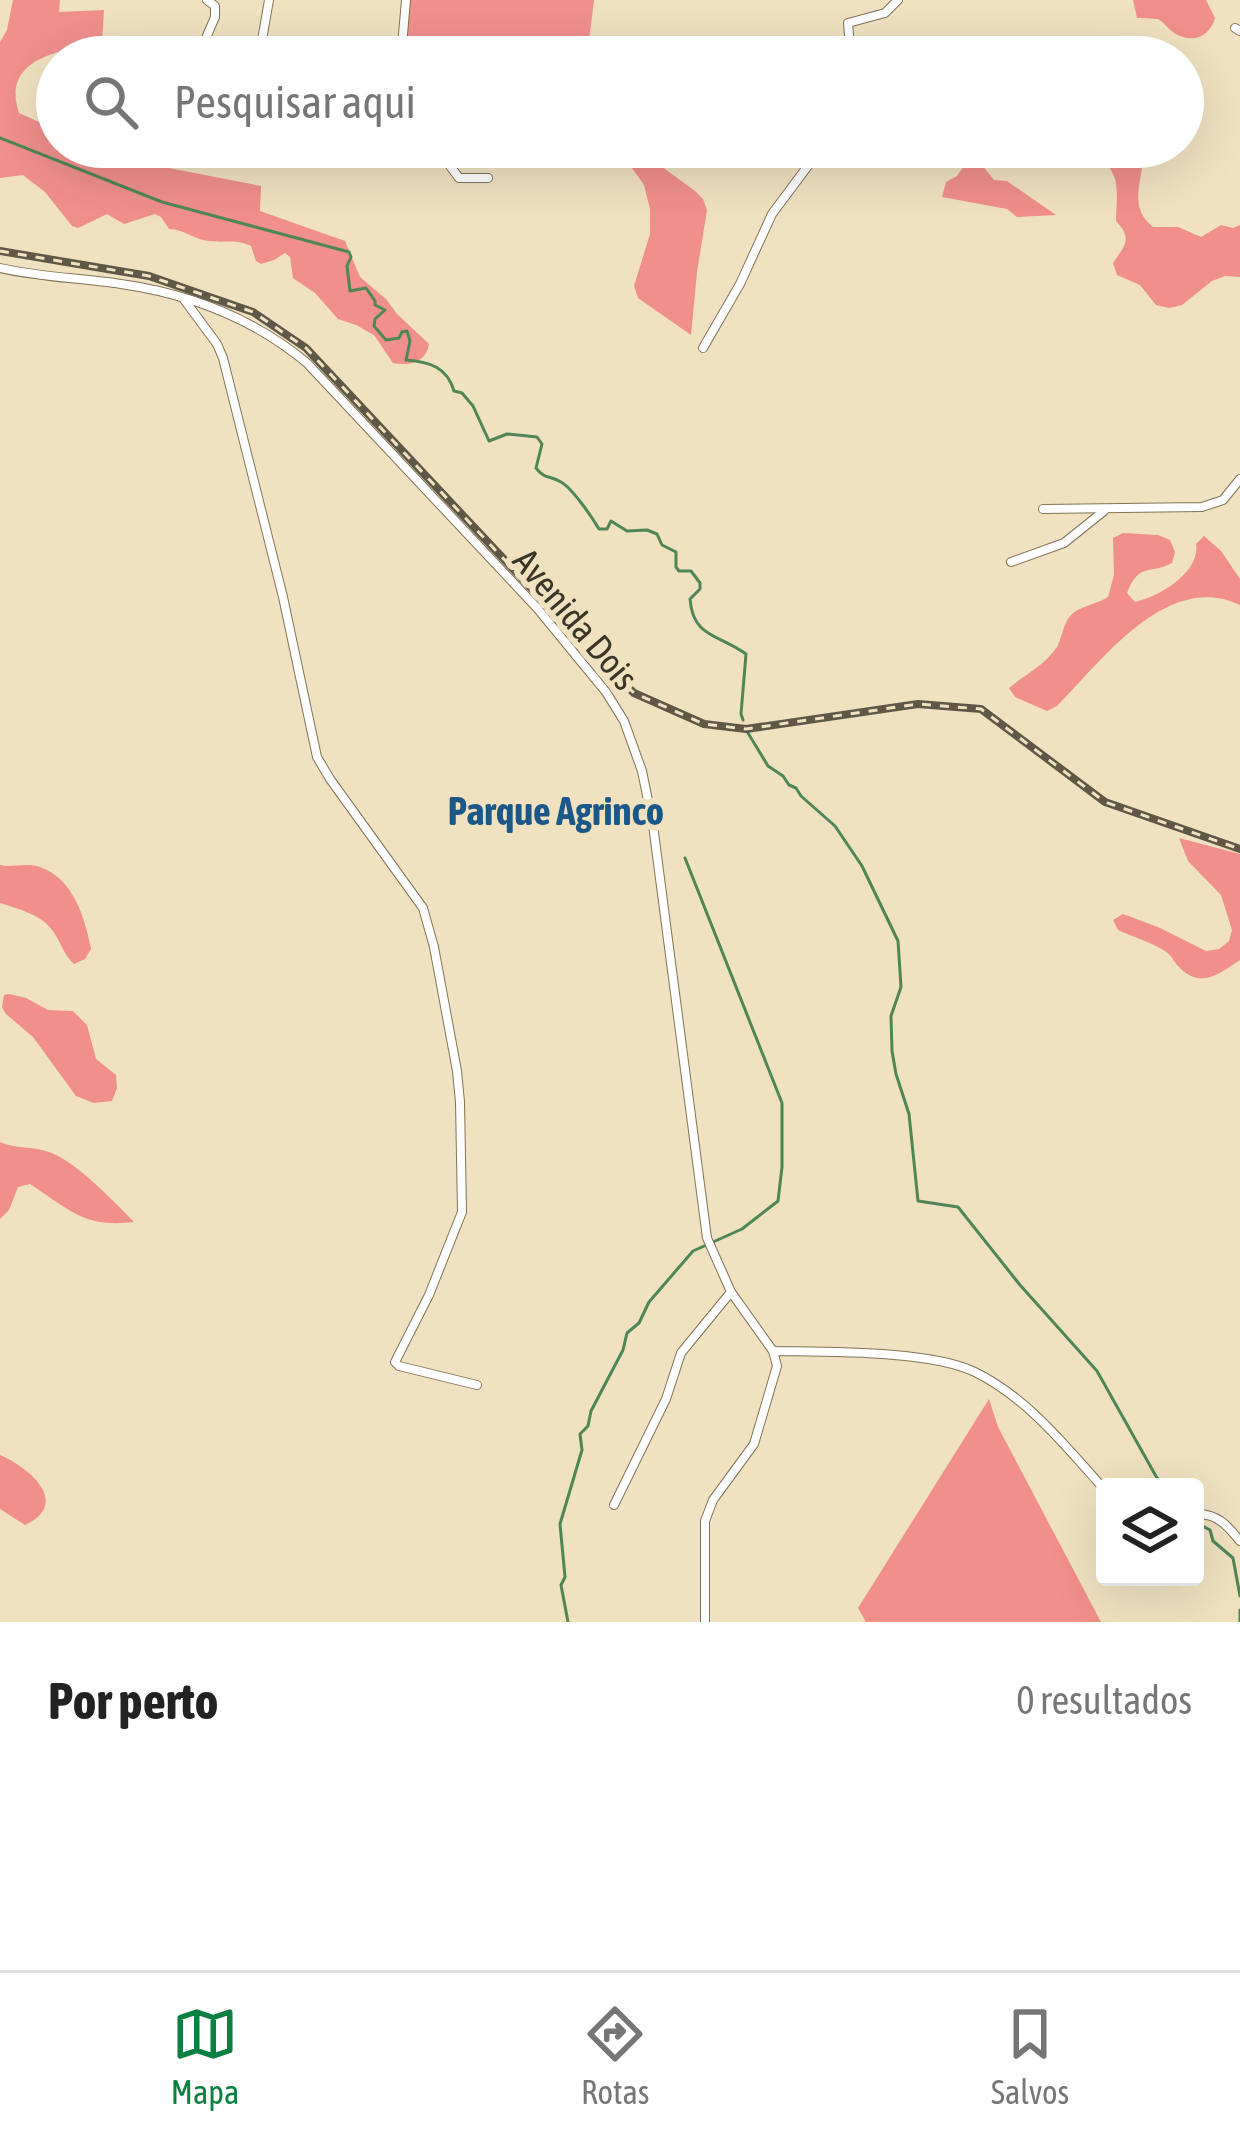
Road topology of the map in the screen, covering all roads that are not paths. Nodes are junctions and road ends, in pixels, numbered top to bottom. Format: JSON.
{"nodes":[{"id":1,"x":207,"y":0,"type":"edge"},
{"id":2,"x":269,"y":0,"type":"edge"},
{"id":3,"x":406,"y":0,"type":"edge"},
{"id":4,"x":898,"y":0,"type":"edge"},
{"id":5,"x":207,"y":36,"type":"edge"},
{"id":6,"x":263,"y":36,"type":"edge"},
{"id":7,"x":403,"y":36,"type":"edge"},
{"id":8,"x":849,"y":36,"type":"edge"},
{"id":9,"x":452,"y":168,"type":"edge"},
{"id":10,"x":806,"y":168,"type":"edge"},
{"id":11,"x":488,"y":178,"type":"dead end"},
{"id":12,"x":0,"y":268,"type":"edge"},
{"id":13,"x":182,"y":297,"type":"junction"},
{"id":14,"x":703,"y":348,"type":"dead end"},
{"id":15,"x":1240,"y":479,"type":"edge"},
{"id":16,"x":1043,"y":509,"type":"dead end"},
{"id":17,"x":1106,"y":510,"type":"junction"},
{"id":18,"x":1011,"y":562,"type":"dead end"},
{"id":19,"x":731,"y":1292,"type":"junction"},
{"id":20,"x":773,"y":1351,"type":"junction"},
{"id":21,"x":477,"y":1385,"type":"dead end"},
{"id":22,"x":1096,"y":1480,"type":"edge"},
{"id":23,"x":614,"y":1505,"type":"dead end"},
{"id":24,"x":1204,"y":1513,"type":"edge"},
{"id":25,"x":1240,"y":1541,"type":"edge"},
{"id":26,"x":705,"y":1622,"type":"edge"}],
"edges":[{"from":1,"to":5,"type":"street"},
{"from":2,"to":6,"type":"street"},
{"from":3,"to":7,"type":"street"},
{"from":4,"to":8,"type":"street"},
{"from":9,"to":11,"type":"street"},
{"from":10,"to":14,"type":"street"},
{"from":12,"to":13,"type":"street","name":"Avenida Dois"},
{"from":13,"to":19,"type":"street","name":"Avenida Dois"},
{"from":13,"to":21,"type":"street"},
{"from":15,"to":17,"type":"street"},
{"from":16,"to":17,"type":"street"},
{"from":17,"to":18,"type":"street"},
{"from":19,"to":20,"type":"street","name":"Avenida Dois"},
{"from":19,"to":23,"type":"street"},
{"from":20,"to":22,"type":"street"},
{"from":20,"to":26,"type":"street"},
{"from":24,"to":25,"type":"street"}]}
